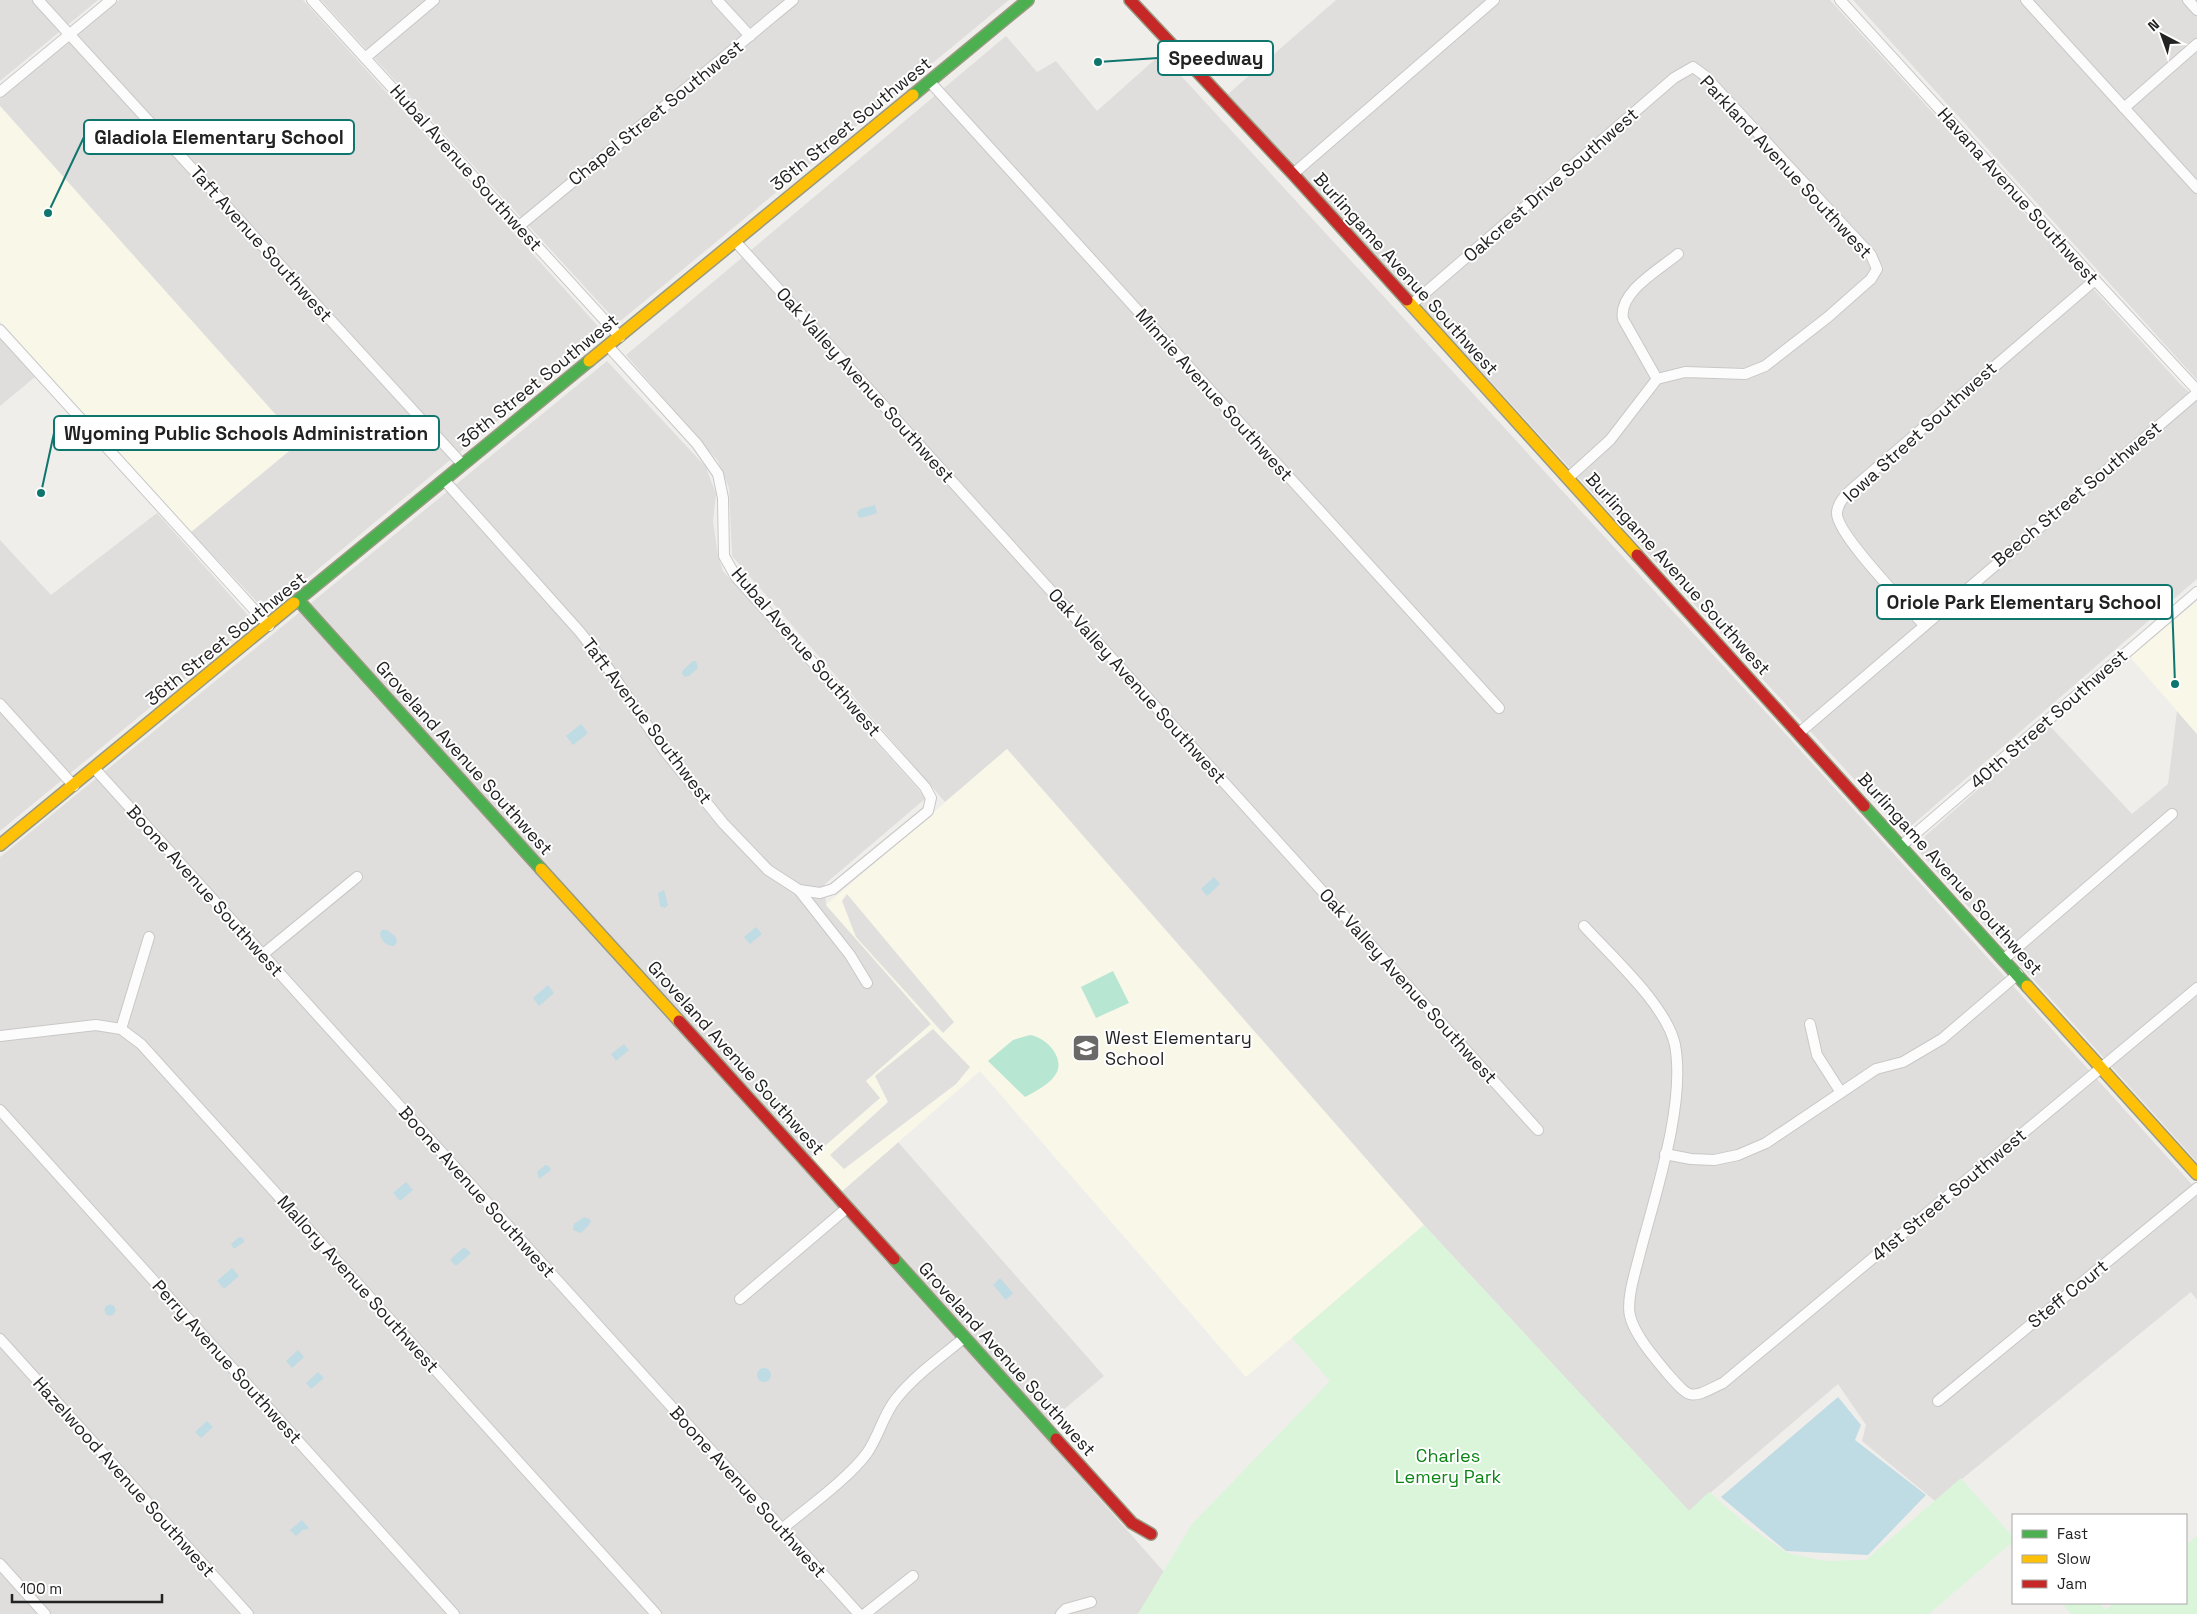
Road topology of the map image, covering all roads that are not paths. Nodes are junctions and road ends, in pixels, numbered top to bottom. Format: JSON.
{"nodes":[{"id":1,"x":38,"y":0,"type":"edge"},
{"id":2,"x":111,"y":0,"type":"edge"},
{"id":3,"x":312,"y":0,"type":"edge"},
{"id":4,"x":434,"y":0,"type":"edge"},
{"id":5,"x":717,"y":0,"type":"edge"},
{"id":6,"x":793,"y":0,"type":"edge"},
{"id":7,"x":1028,"y":0,"type":"edge"},
{"id":8,"x":1130,"y":0,"type":"edge"},
{"id":9,"x":1494,"y":0,"type":"edge"},
{"id":10,"x":1840,"y":0,"type":"edge"},
{"id":11,"x":2026,"y":0,"type":"edge"},
{"id":12,"x":2188,"y":0,"type":"edge"},
{"id":13,"x":2197,"y":10,"type":"edge"},
{"id":14,"x":70,"y":35,"type":"junction"},
{"id":15,"x":750,"y":36,"type":"junction"},
{"id":16,"x":2197,"y":44,"type":"edge"},
{"id":17,"x":365,"y":58,"type":"junction"},
{"id":18,"x":1692,"y":68,"type":"joint"},
{"id":19,"x":930,"y":82,"type":"junction"},
{"id":20,"x":0,"y":92,"type":"edge"},
{"id":21,"x":2124,"y":108,"type":"junction"},
{"id":22,"x":1293,"y":174,"type":"junction"},
{"id":23,"x":2197,"y":188,"type":"edge"},
{"id":24,"x":518,"y":227,"type":"junction"},
{"id":25,"x":735,"y":241,"type":"junction"},
{"id":26,"x":1678,"y":254,"type":"dead end"},
{"id":27,"x":2094,"y":280,"type":"junction"},
{"id":28,"x":1411,"y":305,"type":"junction"},
{"id":29,"x":0,"y":330,"type":"edge"},
{"id":30,"x":620,"y":337,"type":"junction"},
{"id":31,"x":608,"y":346,"type":"junction"},
{"id":32,"x":1657,"y":378,"type":"junction"},
{"id":33,"x":2197,"y":391,"type":"edge"},
{"id":34,"x":463,"y":465,"type":"junction"},
{"id":35,"x":1568,"y":478,"type":"junction"},
{"id":36,"x":445,"y":481,"type":"junction"},
{"id":37,"x":2197,"y":592,"type":"edge"},
{"id":38,"x":299,"y":601,"type":"junction"},
{"id":39,"x":1924,"y":625,"type":"junction"},
{"id":40,"x":269,"y":626,"type":"junction"},
{"id":41,"x":0,"y":704,"type":"edge"},
{"id":42,"x":1499,"y":708,"type":"dead end"},
{"id":43,"x":1799,"y":733,"type":"junction"},
{"id":44,"x":95,"y":769,"type":"junction"},
{"id":45,"x":74,"y":786,"type":"junction"},
{"id":46,"x":2172,"y":814,"type":"dead end"},
{"id":47,"x":0,"y":845,"type":"edge"},
{"id":48,"x":1901,"y":846,"type":"junction"},
{"id":49,"x":357,"y":877,"type":"dead end"},
{"id":50,"x":799,"y":890,"type":"junction"},
{"id":51,"x":1584,"y":926,"type":"dead end"},
{"id":52,"x":148,"y":937,"type":"dead end"},
{"id":53,"x":262,"y":955,"type":"junction"},
{"id":54,"x":2004,"y":959,"type":"junction"},
{"id":55,"x":2018,"y":974,"type":"junction"},
{"id":56,"x":866,"y":983,"type":"dead end"},
{"id":57,"x":2197,"y":988,"type":"edge"},
{"id":58,"x":1810,"y":1024,"type":"dead end"},
{"id":59,"x":121,"y":1029,"type":"junction"},
{"id":60,"x":0,"y":1036,"type":"edge"},
{"id":61,"x":2102,"y":1069,"type":"junction"},
{"id":62,"x":1840,"y":1091,"type":"junction"},
{"id":63,"x":0,"y":1110,"type":"edge"},
{"id":64,"x":1538,"y":1130,"type":"dead end"},
{"id":65,"x":1665,"y":1154,"type":"junction"},
{"id":66,"x":2197,"y":1174,"type":"edge"},
{"id":67,"x":2197,"y":1188,"type":"edge"},
{"id":68,"x":847,"y":1208,"type":"junction"},
{"id":69,"x":740,"y":1299,"type":"dead end"},
{"id":70,"x":964,"y":1338,"type":"junction"},
{"id":71,"x":0,"y":1339,"type":"edge"},
{"id":72,"x":1938,"y":1401,"type":"dead end"},
{"id":73,"x":782,"y":1529,"type":"junction"},
{"id":74,"x":1151,"y":1534,"type":"dead end"},
{"id":75,"x":0,"y":1564,"type":"edge"},
{"id":76,"x":913,"y":1576,"type":"dead end"},
{"id":77,"x":1091,"y":1602,"type":"dead end"},
{"id":78,"x":45,"y":1614,"type":"edge"},
{"id":79,"x":248,"y":1614,"type":"edge"},
{"id":80,"x":454,"y":1614,"type":"edge"},
{"id":81,"x":656,"y":1614,"type":"edge"},
{"id":82,"x":859,"y":1614,"type":"edge"},
{"id":83,"x":865,"y":1614,"type":"edge"},
{"id":84,"x":1061,"y":1614,"type":"edge"}],
"edges":[{"from":1,"to":14,"type":"street","name":"Taft Avenue Southwest"},
{"from":2,"to":14,"type":"street"},
{"from":3,"to":17,"type":"street","name":"Hubal Avenue Southwest"},
{"from":4,"to":17,"type":"street"},
{"from":5,"to":15,"type":"street"},
{"from":6,"to":15,"type":"street","name":"Chapel Street Southwest"},
{"from":7,"to":19,"type":"street","name":"36th Street Southwest"},
{"from":8,"to":22,"type":"street","name":"Burlingame Avenue Southwest"},
{"from":9,"to":22,"type":"street"},
{"from":10,"to":27,"type":"street","name":"Havana Avenue Southwest"},
{"from":11,"to":21,"type":"street"},
{"from":12,"to":13,"type":"street"},
{"from":14,"to":20,"type":"street"},
{"from":14,"to":34,"type":"street","name":"Taft Avenue Southwest"},
{"from":15,"to":24,"type":"street","name":"Chapel Street Southwest"},
{"from":16,"to":21,"type":"street"},
{"from":17,"to":24,"type":"street","name":"Hubal Avenue Southwest"},
{"from":18,"to":28,"type":"street","name":"Oakcrest Drive Southwest"},
{"from":18,"to":32,"type":"street","name":"Parkland Avenue Southwest"},
{"from":19,"to":25,"type":"street","name":"36th Street Southwest"},
{"from":19,"to":42,"type":"street","name":"Minnie Avenue Southwest"},
{"from":21,"to":23,"type":"street"},
{"from":22,"to":28,"type":"street","name":"Burlingame Avenue Southwest"},
{"from":24,"to":30,"type":"street","name":"Hubal Avenue Southwest"},
{"from":25,"to":30,"type":"street","name":"36th Street Southwest"},
{"from":25,"to":64,"type":"street","name":"Oak Valley Avenue Southwest"},
{"from":26,"to":32,"type":"street"},
{"from":27,"to":33,"type":"street","name":"Havana Avenue Southwest"},
{"from":27,"to":39,"type":"street","name":"Iowa Street Southwest"},
{"from":28,"to":35,"type":"street","name":"Burlingame Avenue Southwest"},
{"from":29,"to":40,"type":"street"},
{"from":30,"to":31,"type":"street","name":"36th Street Southwest"},
{"from":31,"to":34,"type":"street","name":"36th Street Southwest"},
{"from":31,"to":50,"type":"street","name":"Hubal Avenue Southwest"},
{"from":32,"to":35,"type":"street"},
{"from":33,"to":39,"type":"street","name":"Beech Street Southwest"},
{"from":34,"to":36,"type":"street","name":"36th Street Southwest"},
{"from":35,"to":43,"type":"street","name":"Burlingame Avenue Southwest"},
{"from":36,"to":38,"type":"street","name":"36th Street Southwest"},
{"from":36,"to":50,"type":"street","name":"Taft Avenue Southwest"},
{"from":37,"to":48,"type":"street","name":"40th Street Southwest"},
{"from":38,"to":40,"type":"street","name":"36th Street Southwest"},
{"from":38,"to":68,"type":"street","name":"Groveland Avenue Southwest"},
{"from":39,"to":43,"type":"street","name":"Beech Street Southwest"},
{"from":40,"to":44,"type":"street","name":"36th Street Southwest"},
{"from":41,"to":45,"type":"street"},
{"from":43,"to":48,"type":"street","name":"Burlingame Avenue Southwest"},
{"from":44,"to":45,"type":"street","name":"36th Street Southwest"},
{"from":44,"to":53,"type":"street","name":"Boone Avenue Southwest"},
{"from":45,"to":47,"type":"street","name":"36th Street Southwest"},
{"from":46,"to":54,"type":"street"},
{"from":48,"to":54,"type":"street","name":"Burlingame Avenue Southwest"},
{"from":49,"to":53,"type":"street"},
{"from":50,"to":56,"type":"street","name":"Taft Avenue Southwest"},
{"from":51,"to":65,"type":"street"},
{"from":52,"to":59,"type":"street"},
{"from":53,"to":73,"type":"street","name":"Boone Avenue Southwest"},
{"from":54,"to":55,"type":"street","name":"Burlingame Avenue Southwest"},
{"from":55,"to":61,"type":"street","name":"Burlingame Avenue Southwest"},
{"from":55,"to":62,"type":"street"},
{"from":57,"to":61,"type":"street","name":"41st Street Southwest"},
{"from":58,"to":62,"type":"street"},
{"from":59,"to":60,"type":"street"},
{"from":59,"to":81,"type":"street","name":"Mallory Avenue Southwest"},
{"from":61,"to":65,"type":"street","name":"41st Street Southwest"},
{"from":61,"to":66,"type":"street","name":"Burlingame Avenue Southwest"},
{"from":62,"to":65,"type":"street"},
{"from":63,"to":80,"type":"street","name":"Perry Avenue Southwest"},
{"from":67,"to":72,"type":"street","name":"Steff Court"},
{"from":68,"to":69,"type":"street"},
{"from":68,"to":70,"type":"street","name":"Groveland Avenue Southwest"},
{"from":70,"to":73,"type":"street"},
{"from":70,"to":74,"type":"street","name":"Groveland Avenue Southwest"},
{"from":71,"to":79,"type":"street","name":"Hazelwood Avenue Southwest"},
{"from":73,"to":82,"type":"street","name":"Boone Avenue Southwest"},
{"from":75,"to":78,"type":"street"},
{"from":76,"to":83,"type":"street"},
{"from":77,"to":84,"type":"street"}]}
